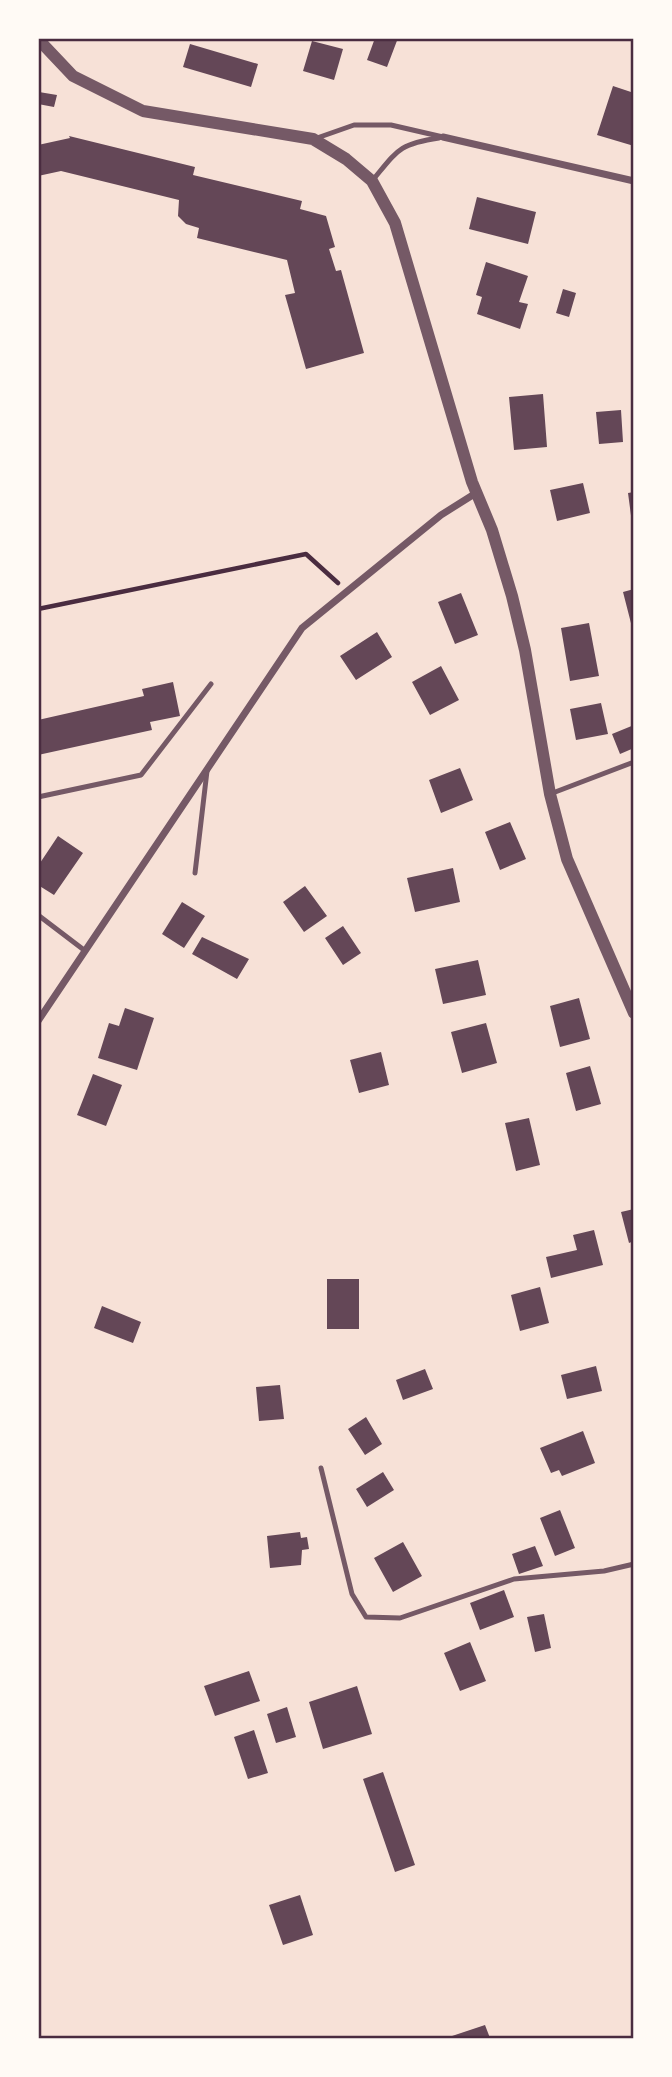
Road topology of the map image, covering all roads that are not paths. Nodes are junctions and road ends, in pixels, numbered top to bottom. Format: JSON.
{"nodes":[{"id":1,"x":38,"y":39,"type":"edge"},
{"id":2,"x":443,"y":137,"type":"junction"},
{"id":3,"x":313,"y":139,"type":"junction"},
{"id":4,"x":372,"y":181,"type":"junction"},
{"id":5,"x":634,"y":181,"type":"edge"},
{"id":6,"x":476,"y":493,"type":"junction"},
{"id":7,"x":211,"y":684,"type":"dead end"},
{"id":8,"x":634,"y":762,"type":"edge"},
{"id":9,"x":207,"y":766,"type":"junction"},
{"id":10,"x":550,"y":794,"type":"junction"},
{"id":11,"x":38,"y":797,"type":"edge"},
{"id":12,"x":195,"y":873,"type":"dead end"},
{"id":13,"x":38,"y":915,"type":"edge"},
{"id":14,"x":84,"y":950,"type":"junction"},
{"id":15,"x":634,"y":1013,"type":"edge"},
{"id":16,"x":38,"y":1021,"type":"edge"},
{"id":17,"x":321,"y":1468,"type":"dead end"},
{"id":18,"x":634,"y":1564,"type":"edge"}],
"edges":[{"from":1,"to":3,"type":"street"},
{"from":2,"to":3,"type":"lane"},
{"from":2,"to":4,"type":"lane"},
{"from":2,"to":5,"type":"street"},
{"from":3,"to":4,"type":"street"},
{"from":4,"to":6,"type":"street"},
{"from":6,"to":9,"type":"street"},
{"from":6,"to":10,"type":"street"},
{"from":7,"to":11,"type":"lane"},
{"from":8,"to":10,"type":"lane"},
{"from":9,"to":12,"type":"lane"},
{"from":9,"to":14,"type":"street"},
{"from":10,"to":15,"type":"street"},
{"from":13,"to":14,"type":"lane"},
{"from":14,"to":16,"type":"street"},
{"from":17,"to":18,"type":"lane"}]}
